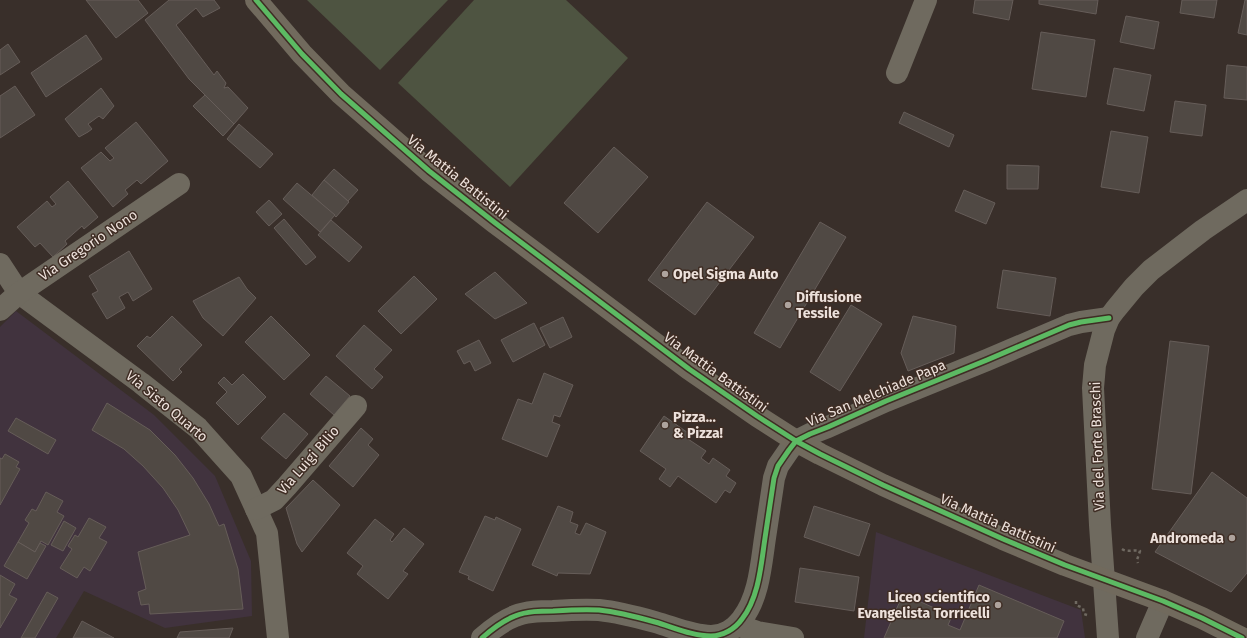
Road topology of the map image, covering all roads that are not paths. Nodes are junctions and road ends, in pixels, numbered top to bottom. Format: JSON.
{"nodes":[{"id":1,"x":256,"y":0,"type":"edge"},
{"id":2,"x":926,"y":0,"type":"edge"},
{"id":3,"x":897,"y":74,"type":"dead end"},
{"id":4,"x":179,"y":184,"type":"dead end"},
{"id":5,"x":1247,"y":200,"type":"edge"},
{"id":6,"x":0,"y":264,"type":"edge"},
{"id":7,"x":19,"y":293,"type":"junction"},
{"id":8,"x":0,"y":310,"type":"edge"},
{"id":9,"x":1109,"y":318,"type":"junction"},
{"id":10,"x":356,"y":406,"type":"dead end"},
{"id":11,"x":796,"y":441,"type":"junction"},
{"id":12,"x":256,"y":509,"type":"junction"},
{"id":13,"x":1103,"y":580,"type":"junction"},
{"id":14,"x":1163,"y":601,"type":"junction"},
{"id":15,"x":737,"y":625,"type":"junction"},
{"id":16,"x":275,"y":634,"type":"edge"},
{"id":17,"x":482,"y":638,"type":"edge"},
{"id":18,"x":793,"y":638,"type":"edge"},
{"id":19,"x":1108,"y":638,"type":"edge"},
{"id":20,"x":1147,"y":638,"type":"edge"},
{"id":21,"x":1242,"y":638,"type":"edge"}],
"edges":[{"from":1,"to":11,"type":"main road","name":"Via Mattia Battistini"},
{"from":2,"to":3,"type":"street"},
{"from":4,"to":7,"type":"street","name":"Via Gregorio Nono"},
{"from":5,"to":9,"type":"street","name":"Via del Forte Braschi"},
{"from":6,"to":7,"type":"street","name":"Via Sisto Quarto"},
{"from":7,"to":8,"type":"street","name":"Via Gregorio Nono"},
{"from":7,"to":12,"type":"street","name":"Via Sisto Quarto"},
{"from":9,"to":11,"type":"street","name":"Via San Melchiade Papa"},
{"from":9,"to":13,"type":"street","name":"Via del Forte Braschi"},
{"from":10,"to":12,"type":"street","name":"Via Luigi Bilio"},
{"from":11,"to":13,"type":"main road","name":"Via Mattia Battistini"},
{"from":11,"to":15,"type":"street","name":"Via San Melchiade Papa"},
{"from":12,"to":16,"type":"street","name":"Via Sisto Quarto"},
{"from":13,"to":14,"type":"main road","name":"Via Mattia Battistini"},
{"from":13,"to":19,"type":"street","name":"Via del Forte Braschi"},
{"from":14,"to":20,"type":"street"},
{"from":14,"to":21,"type":"main road","name":"Via Mattia Battistini"},
{"from":15,"to":17,"type":"street","name":"Via San Melchiade Papa"},
{"from":15,"to":18,"type":"street"}]}
